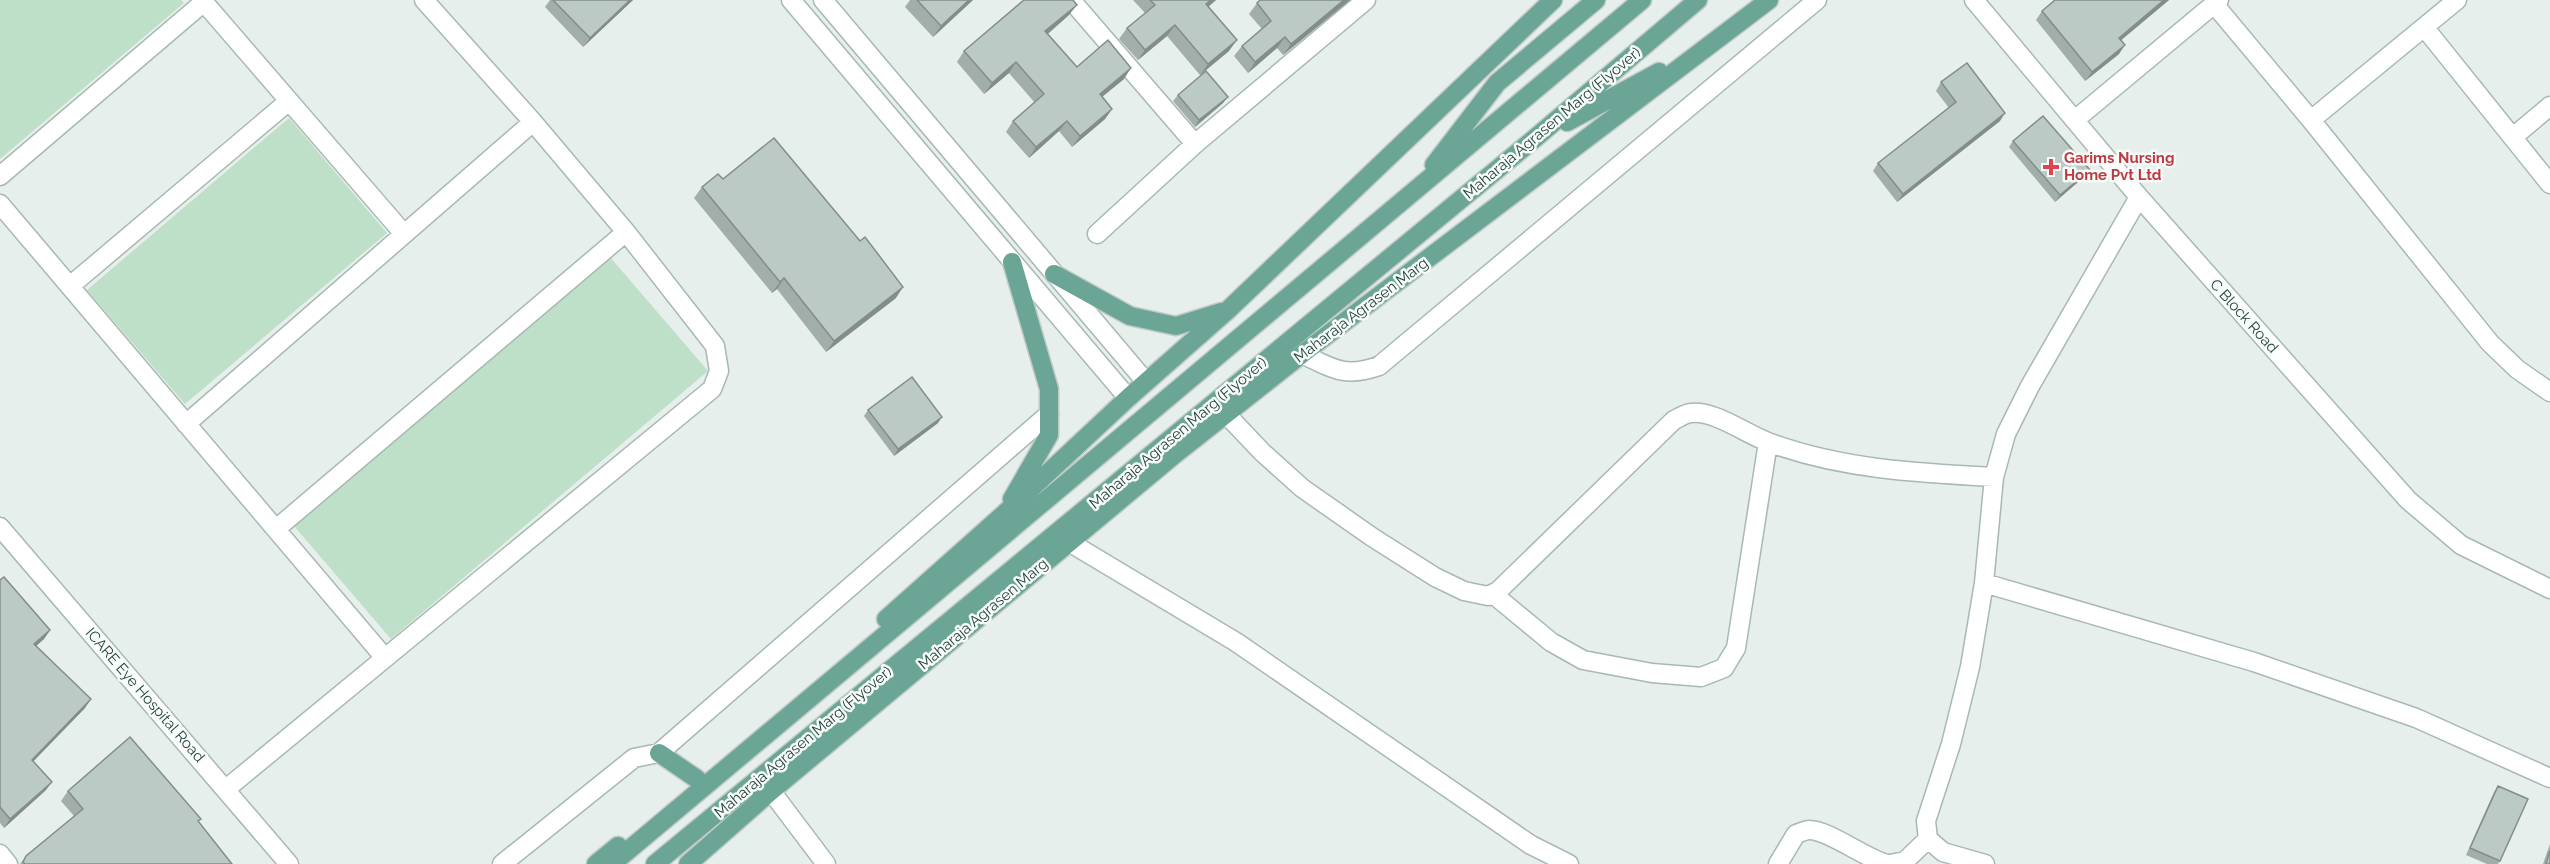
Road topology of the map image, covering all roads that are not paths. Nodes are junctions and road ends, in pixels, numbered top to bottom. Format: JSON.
{"nodes":[{"id":1,"x":424,"y":0,"type":"edge"},
{"id":2,"x":791,"y":0,"type":"edge"},
{"id":3,"x":823,"y":0,"type":"edge"},
{"id":4,"x":1071,"y":0,"type":"edge"},
{"id":5,"x":1366,"y":0,"type":"edge"},
{"id":6,"x":1553,"y":0,"type":"edge"},
{"id":7,"x":1596,"y":0,"type":"edge"},
{"id":8,"x":1642,"y":0,"type":"edge"},
{"id":9,"x":1698,"y":0,"type":"edge"},
{"id":10,"x":1750,"y":0,"type":"edge"},
{"id":11,"x":1769,"y":0,"type":"edge"},
{"id":12,"x":1817,"y":0,"type":"edge"},
{"id":13,"x":1974,"y":0,"type":"edge"},
{"id":14,"x":2457,"y":0,"type":"edge"},
{"id":15,"x":203,"y":1,"type":"edge"},
{"id":16,"x":2216,"y":2,"type":"edge"},
{"id":17,"x":2424,"y":27,"type":"junction"},
{"id":18,"x":289,"y":101,"type":"junction"},
{"id":19,"x":2550,"y":106,"type":"edge"},
{"id":20,"x":2076,"y":119,"type":"junction"},
{"id":21,"x":2311,"y":120,"type":"junction"},
{"id":22,"x":533,"y":122,"type":"junction"},
{"id":23,"x":2513,"y":137,"type":"junction"},
{"id":24,"x":1534,"y":139,"type":"junction"},
{"id":25,"x":1195,"y":144,"type":"junction"},
{"id":26,"x":0,"y":176,"type":"edge"},
{"id":27,"x":2550,"y":184,"type":"edge"},
{"id":28,"x":1413,"y":192,"type":"junction"},
{"id":29,"x":2139,"y":197,"type":"junction"},
{"id":30,"x":0,"y":204,"type":"edge"},
{"id":31,"x":626,"y":232,"type":"junction"},
{"id":32,"x":404,"y":234,"type":"junction"},
{"id":33,"x":1097,"y":234,"type":"dead end"},
{"id":34,"x":1012,"y":262,"type":"junction"},
{"id":35,"x":1054,"y":274,"type":"junction"},
{"id":36,"x":70,"y":286,"type":"junction"},
{"id":37,"x":1229,"y":309,"type":"junction"},
{"id":38,"x":1302,"y":354,"type":"junction"},
{"id":39,"x":1146,"y":382,"type":"junction"},
{"id":40,"x":2548,"y":388,"type":"edge"},
{"id":41,"x":1128,"y":398,"type":"junction"},
{"id":42,"x":1049,"y":414,"type":"junction"},
{"id":43,"x":1226,"y":414,"type":"junction"},
{"id":44,"x":186,"y":424,"type":"junction"},
{"id":45,"x":1768,"y":442,"type":"junction"},
{"id":46,"x":1994,"y":477,"type":"junction"},
{"id":47,"x":1004,"y":514,"type":"junction"},
{"id":48,"x":0,"y":527,"type":"edge"},
{"id":49,"x":276,"y":529,"type":"junction"},
{"id":50,"x":1069,"y":542,"type":"junction"},
{"id":51,"x":1984,"y":583,"type":"junction"},
{"id":52,"x":2550,"y":589,"type":"edge"},
{"id":53,"x":1493,"y":594,"type":"junction"},
{"id":54,"x":385,"y":658,"type":"junction"},
{"id":55,"x":659,"y":753,"type":"junction"},
{"id":56,"x":2550,"y":778,"type":"edge"},
{"id":57,"x":697,"y":779,"type":"junction"},
{"id":58,"x":226,"y":789,"type":"junction"},
{"id":59,"x":771,"y":791,"type":"junction"},
{"id":60,"x":1928,"y":839,"type":"junction"},
{"id":61,"x":0,"y":854,"type":"edge"},
{"id":62,"x":8,"y":864,"type":"edge"},
{"id":63,"x":289,"y":864,"type":"edge"},
{"id":64,"x":502,"y":864,"type":"edge"},
{"id":65,"x":596,"y":864,"type":"edge"},
{"id":66,"x":612,"y":864,"type":"edge"},
{"id":67,"x":656,"y":864,"type":"edge"},
{"id":68,"x":688,"y":864,"type":"edge"},
{"id":69,"x":826,"y":864,"type":"edge"},
{"id":70,"x":1569,"y":864,"type":"edge"},
{"id":71,"x":1778,"y":864,"type":"edge"},
{"id":72,"x":1888,"y":864,"type":"edge"},
{"id":73,"x":1985,"y":864,"type":"edge"}],
"edges":[{"from":1,"to":22,"type":"street"},
{"from":2,"to":34,"type":"street"},
{"from":3,"to":35,"type":"street"},
{"from":4,"to":25,"type":"street"},
{"from":5,"to":25,"type":"street"},
{"from":6,"to":37,"type":"main road"},
{"from":7,"to":28,"type":"main road"},
{"from":8,"to":28,"type":"main road","name":"Maharaja Agrasen Marg (Flyover)"},
{"from":9,"to":24,"type":"main road","name":"Maharaja Agrasen Marg (Flyover)"},
{"from":10,"to":24,"type":"main road"},
{"from":11,"to":38,"type":"main road","name":"Maharaja Agrasen Marg"},
{"from":12,"to":38,"type":"street"},
{"from":13,"to":20,"type":"street","name":"C Block Road"},
{"from":14,"to":17,"type":"street"},
{"from":15,"to":18,"type":"street"},
{"from":15,"to":26,"type":"street"},
{"from":16,"to":20,"type":"street"},
{"from":16,"to":21,"type":"street"},
{"from":17,"to":21,"type":"street"},
{"from":17,"to":23,"type":"street"},
{"from":18,"to":32,"type":"street"},
{"from":18,"to":36,"type":"street"},
{"from":19,"to":23,"type":"street"},
{"from":20,"to":29,"type":"street","name":"C Block Road"},
{"from":21,"to":40,"type":"street"},
{"from":22,"to":31,"type":"street"},
{"from":22,"to":32,"type":"street"},
{"from":23,"to":27,"type":"street"},
{"from":24,"to":67,"type":"main road","name":"Maharaja Agrasen Marg (Flyover)"},
{"from":25,"to":33,"type":"street"},
{"from":28,"to":66,"type":"main road","name":"Maharaja Agrasen Marg (Flyover)"},
{"from":29,"to":46,"type":"street"},
{"from":29,"to":52,"type":"street","name":"C Block Road"},
{"from":30,"to":36,"type":"street"},
{"from":31,"to":49,"type":"street"},
{"from":31,"to":54,"type":"street"},
{"from":32,"to":44,"type":"street"},
{"from":34,"to":41,"type":"street"},
{"from":34,"to":42,"type":"main road"},
{"from":35,"to":37,"type":"main road"},
{"from":35,"to":39,"type":"street"},
{"from":36,"to":44,"type":"street"},
{"from":37,"to":39,"type":"main road"},
{"from":38,"to":43,"type":"main road","name":"Maharaja Agrasen Marg"},
{"from":39,"to":41,"type":"main road"},
{"from":41,"to":47,"type":"main road"},
{"from":42,"to":47,"type":"main road"},
{"from":42,"to":55,"type":"street"},
{"from":43,"to":50,"type":"main road","name":"Maharaja Agrasen Marg"},
{"from":43,"to":53,"type":"street"},
{"from":44,"to":49,"type":"street"},
{"from":45,"to":46,"type":"street"},
{"from":45,"to":53,"type":"street"},
{"from":45,"to":53,"type":"street"},
{"from":46,"to":51,"type":"street"},
{"from":47,"to":57,"type":"main road"},
{"from":48,"to":58,"type":"street","name":"ICARE Eye Hospital Road"},
{"from":49,"to":54,"type":"street"},
{"from":50,"to":59,"type":"main road","name":"Maharaja Agrasen Marg"},
{"from":50,"to":70,"type":"street"},
{"from":51,"to":56,"type":"street"},
{"from":51,"to":60,"type":"street"},
{"from":54,"to":58,"type":"street"},
{"from":55,"to":57,"type":"main road"},
{"from":55,"to":64,"type":"street"},
{"from":57,"to":65,"type":"main road"},
{"from":58,"to":63,"type":"street","name":"ICARE Eye Hospital Road"},
{"from":59,"to":68,"type":"main road","name":"Maharaja Agrasen Marg"},
{"from":59,"to":69,"type":"street"},
{"from":60,"to":72,"type":"street"},
{"from":60,"to":73,"type":"street"},
{"from":61,"to":62,"type":"street"},
{"from":71,"to":72,"type":"street"}]}
